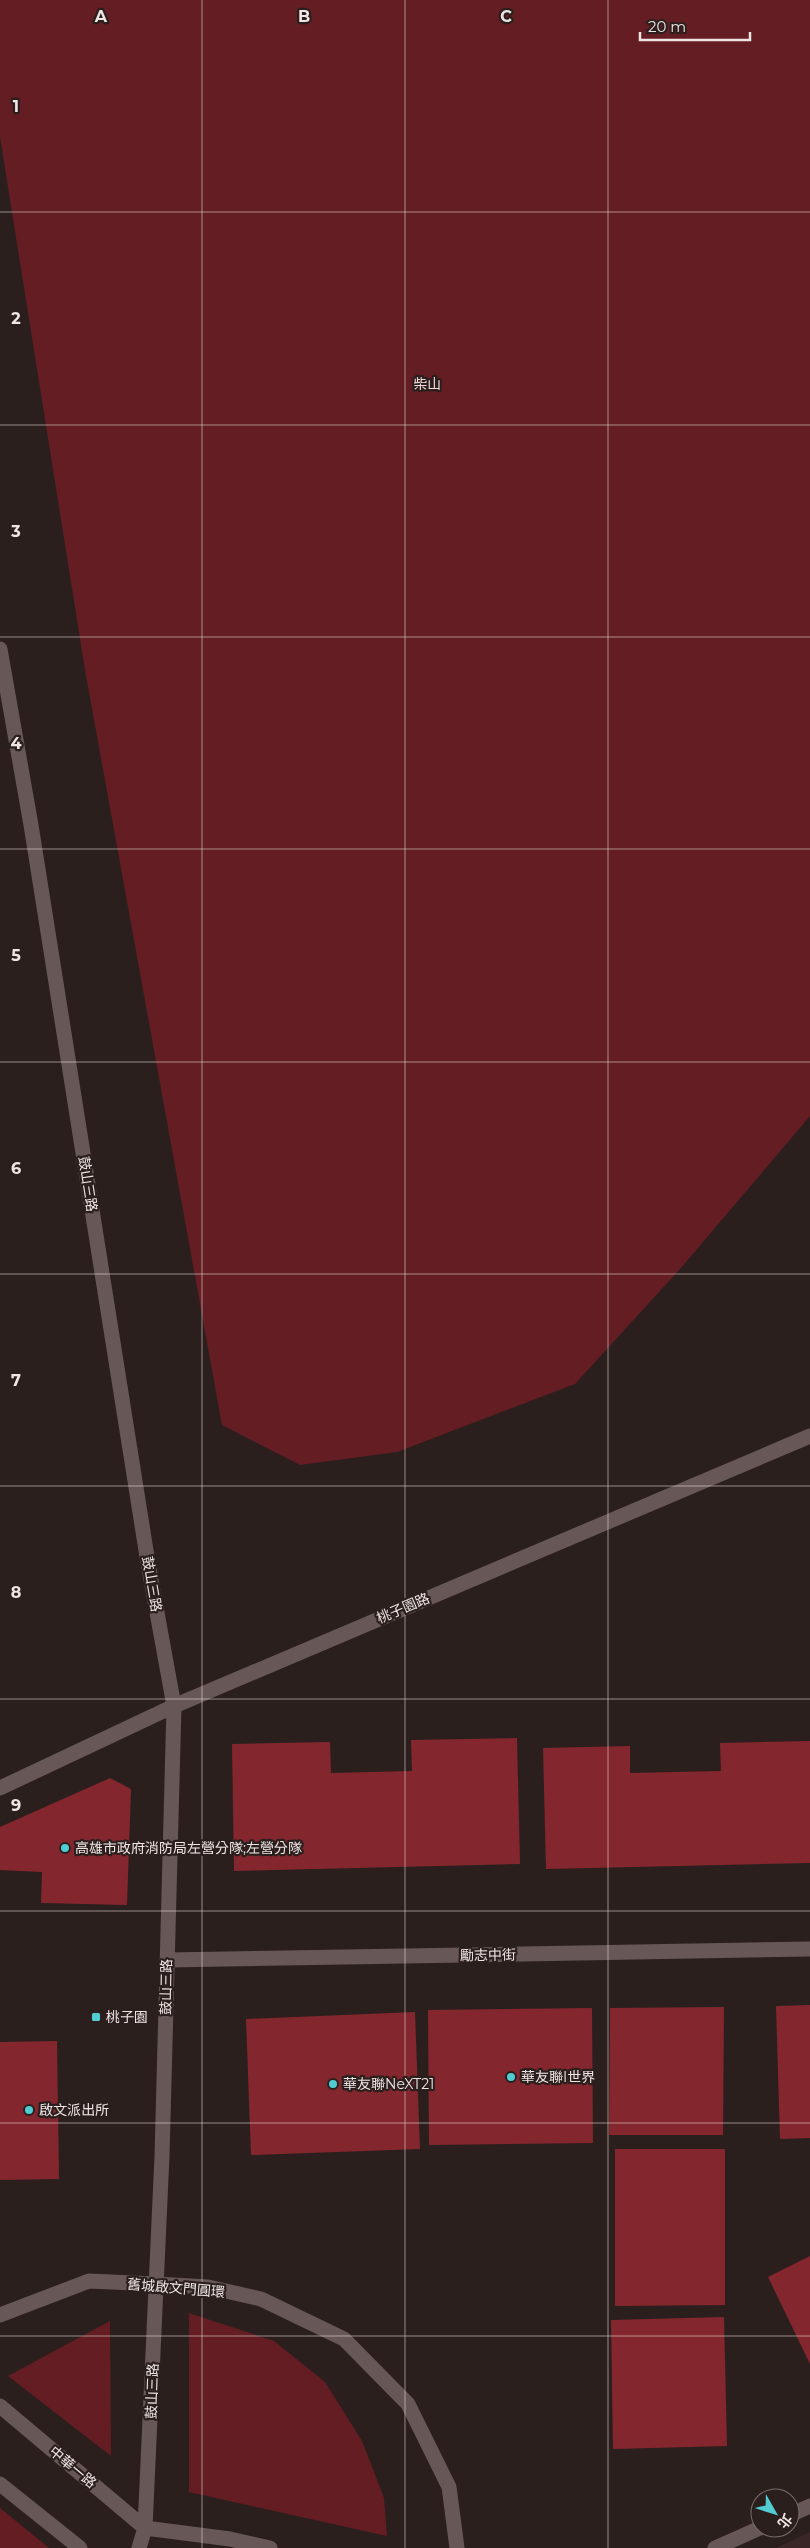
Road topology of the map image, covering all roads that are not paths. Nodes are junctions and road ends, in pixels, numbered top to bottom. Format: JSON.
{"nodes":[{"id":1,"x":0,"y":649,"type":"edge"},
{"id":2,"x":810,"y":1436,"type":"edge"},
{"id":3,"x":174,"y":1706,"type":"junction"},
{"id":4,"x":0,"y":1788,"type":"edge"},
{"id":5,"x":810,"y":1949,"type":"edge"},
{"id":6,"x":167,"y":1960,"type":"junction"},
{"id":7,"x":156,"y":2284,"type":"junction"},
{"id":8,"x":0,"y":2315,"type":"edge"},
{"id":9,"x":0,"y":2406,"type":"edge"},
{"id":10,"x":0,"y":2484,"type":"edge"},
{"id":11,"x":145,"y":2528,"type":"junction"},
{"id":12,"x":750,"y":2532,"type":"edge"},
{"id":13,"x":80,"y":2548,"type":"edge"},
{"id":14,"x":139,"y":2548,"type":"edge"},
{"id":15,"x":270,"y":2548,"type":"edge"},
{"id":16,"x":457,"y":2548,"type":"edge"},
{"id":17,"x":715,"y":2548,"type":"edge"}],
"edges":[{"from":1,"to":3,"type":"street","name":"鼓山三路"},
{"from":2,"to":3,"type":"street","name":"桃子園路"},
{"from":3,"to":4,"type":"street","name":"桃子園路"},
{"from":3,"to":6,"type":"street","name":"鼓山三路"},
{"from":5,"to":6,"type":"street","name":"勵志中街"},
{"from":6,"to":7,"type":"street","name":"鼓山三路"},
{"from":7,"to":8,"type":"street","name":"舊城啟文門圓環"},
{"from":7,"to":11,"type":"street","name":"鼓山三路"},
{"from":7,"to":16,"type":"street","name":"舊城啟文門圓環"},
{"from":9,"to":11,"type":"street","name":"中華一路"},
{"from":10,"to":13,"type":"street"},
{"from":11,"to":14,"type":"street","name":"鼓山三路"},
{"from":11,"to":15,"type":"street"},
{"from":12,"to":17,"type":"street"}]}
